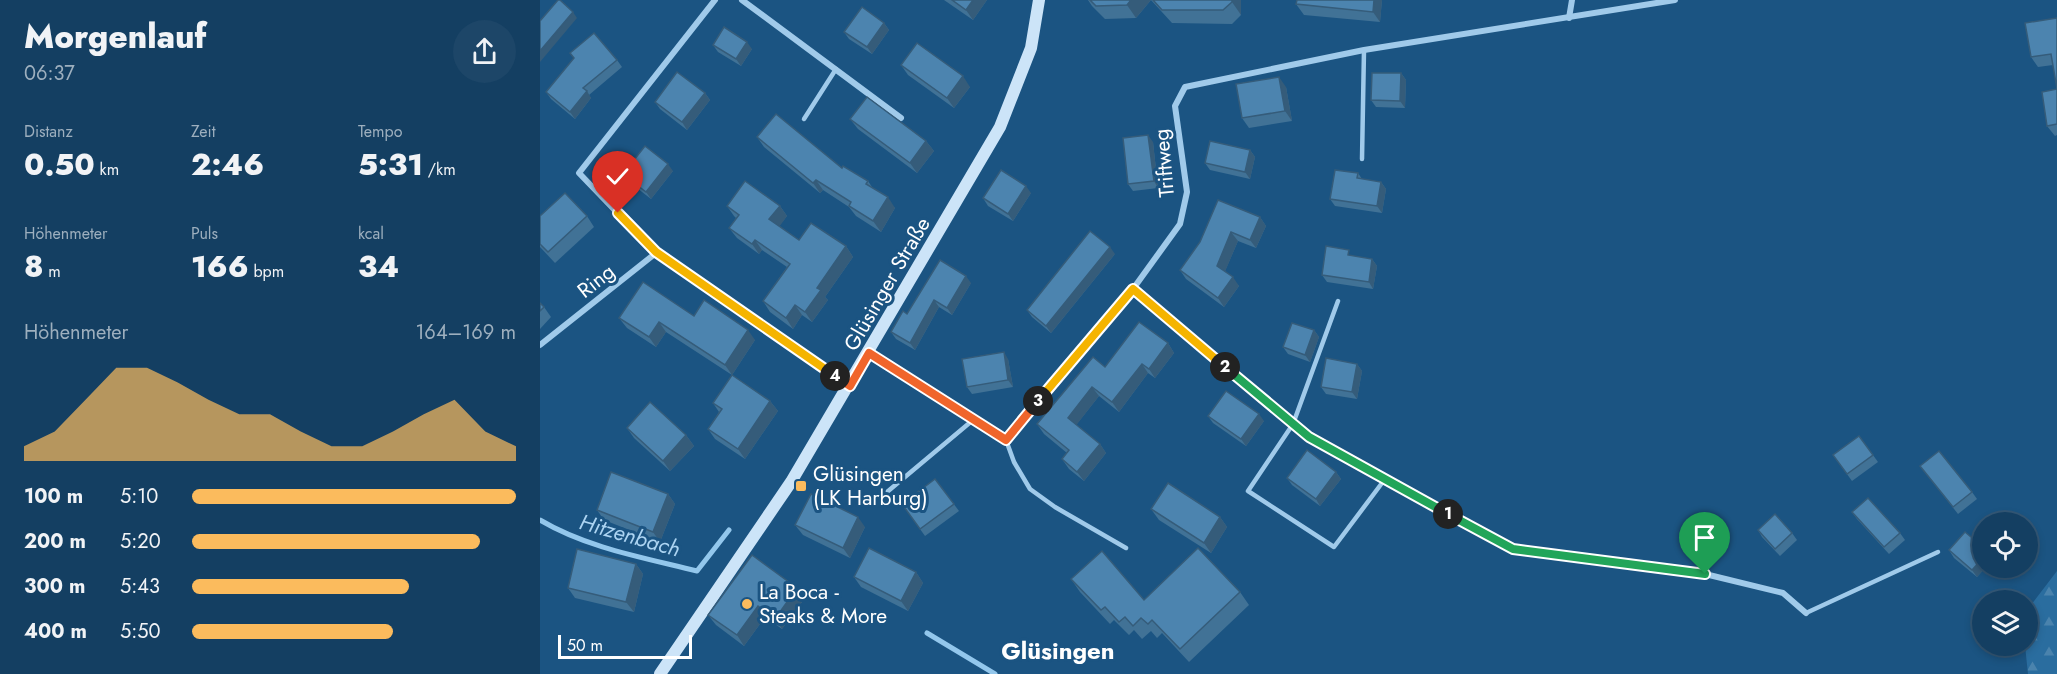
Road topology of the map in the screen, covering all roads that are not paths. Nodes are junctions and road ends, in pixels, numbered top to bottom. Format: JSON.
{"nodes":[{"id":1,"x":715,"y":0,"type":"edge"},
{"id":2,"x":742,"y":0,"type":"edge"},
{"id":3,"x":1039,"y":0,"type":"edge"},
{"id":4,"x":1044,"y":0,"type":"edge"},
{"id":5,"x":1572,"y":0,"type":"edge"},
{"id":6,"x":1675,"y":0,"type":"edge"},
{"id":7,"x":1037,"y":18,"type":"junction"},
{"id":8,"x":1569,"y":18,"type":"junction"},
{"id":9,"x":1364,"y":50,"type":"junction"},
{"id":10,"x":836,"y":69,"type":"junction"},
{"id":11,"x":901,"y":118,"type":"dead end"},
{"id":12,"x":804,"y":119,"type":"dead end"},
{"id":13,"x":1362,"y":159,"type":"dead end"},
{"id":14,"x":656,"y":252,"type":"junction"},
{"id":15,"x":1133,"y":289,"type":"junction"},
{"id":16,"x":1338,"y":302,"type":"dead end"},
{"id":17,"x":540,"y":345,"type":"edge"},
{"id":18,"x":869,"y":353,"type":"junction"},
{"id":19,"x":850,"y":386,"type":"junction"},
{"id":20,"x":973,"y":420,"type":"junction"},
{"id":21,"x":1293,"y":424,"type":"junction"},
{"id":22,"x":1006,"y":440,"type":"junction"},
{"id":23,"x":1385,"y":479,"type":"junction"},
{"id":24,"x":887,"y":492,"type":"dead end"},
{"id":25,"x":1126,"y":548,"type":"dead end"},
{"id":26,"x":1938,"y":552,"type":"dead end"},
{"id":27,"x":1806,"y":613,"type":"joint"},
{"id":28,"x":660,"y":674,"type":"edge"}],
"edges":[{"from":1,"to":14,"type":"street"},
{"from":2,"to":10,"type":"street"},
{"from":3,"to":7,"type":"street","name":"Glüsinger Straße"},
{"from":4,"to":7,"type":"street","name":"Glüsinger Straße"},
{"from":5,"to":8,"type":"street"},
{"from":6,"to":8,"type":"street","name":"Triftweg"},
{"from":7,"to":18,"type":"street","name":"Glüsinger Straße"},
{"from":8,"to":9,"type":"street","name":"Triftweg"},
{"from":9,"to":13,"type":"lane"},
{"from":9,"to":15,"type":"street","name":"Triftweg"},
{"from":10,"to":11,"type":"street"},
{"from":10,"to":12,"type":"lane"},
{"from":14,"to":17,"type":"street","name":"Ring"},
{"from":14,"to":19,"type":"street"},
{"from":15,"to":21,"type":"street"},
{"from":15,"to":22,"type":"street","name":"Triftweg"},
{"from":16,"to":21,"type":"lane"},
{"from":18,"to":19,"type":"street","name":"Glüsinger Straße"},
{"from":18,"to":20,"type":"street"},
{"from":19,"to":28,"type":"street","name":"Glüsinger Straße"},
{"from":20,"to":22,"type":"street"},
{"from":20,"to":24,"type":"lane"},
{"from":21,"to":23,"type":"street"},
{"from":21,"to":23,"type":"lane"},
{"from":22,"to":25,"type":"lane"},
{"from":23,"to":27,"type":"street"},
{"from":26,"to":27,"type":"lane"}]}
